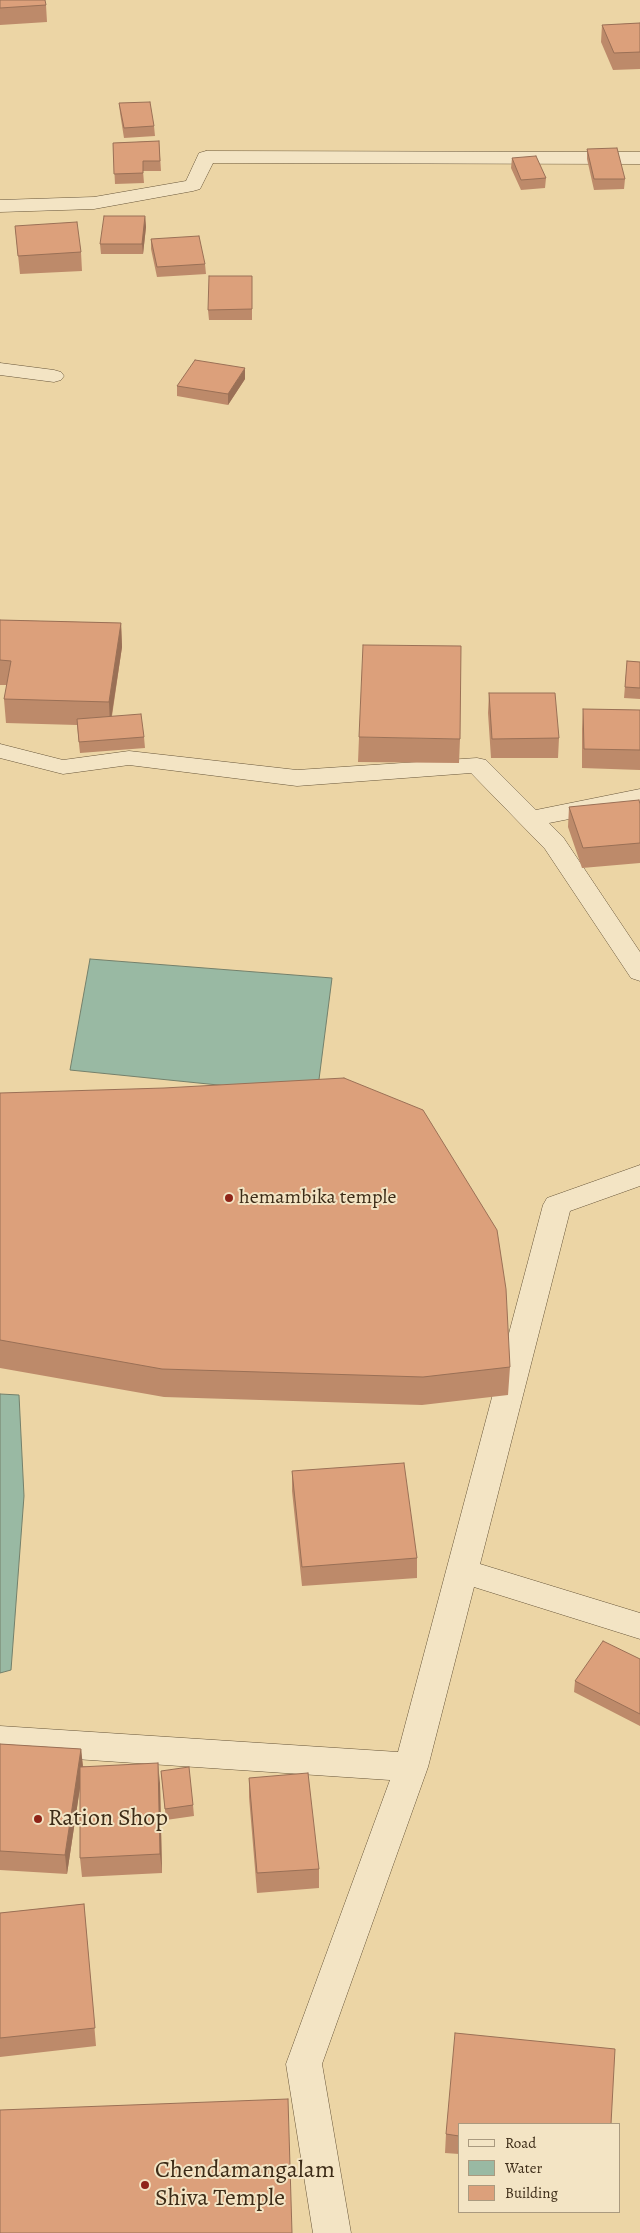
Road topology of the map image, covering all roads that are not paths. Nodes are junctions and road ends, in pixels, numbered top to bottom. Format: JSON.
{"nodes":[{"id":1,"x":640,"y":158,"type":"edge"},
{"id":2,"x":0,"y":206,"type":"edge"},
{"id":3,"x":0,"y":369,"type":"edge"},
{"id":4,"x":54,"y":376,"type":"dead end"},
{"id":5,"x":0,"y":750,"type":"edge"},
{"id":6,"x":640,"y":797,"type":"edge"},
{"id":7,"x":530,"y":819,"type":"junction"},
{"id":8,"x":640,"y":972,"type":"edge"},
{"id":9,"x":640,"y":1175,"type":"edge"},
{"id":10,"x":462,"y":1571,"type":"junction"},
{"id":11,"x":640,"y":1626,"type":"edge"},
{"id":12,"x":0,"y":1740,"type":"edge"},
{"id":13,"x":411,"y":1768,"type":"junction"},
{"id":14,"x":332,"y":2233,"type":"edge"}],
"edges":[{"from":1,"to":2,"type":"street"},
{"from":3,"to":4,"type":"street"},
{"from":5,"to":7,"type":"street"},
{"from":6,"to":7,"type":"street"},
{"from":7,"to":8,"type":"street"},
{"from":9,"to":10,"type":"street"},
{"from":10,"to":11,"type":"street"},
{"from":10,"to":13,"type":"street"},
{"from":12,"to":13,"type":"street"},
{"from":13,"to":14,"type":"street"}]}
